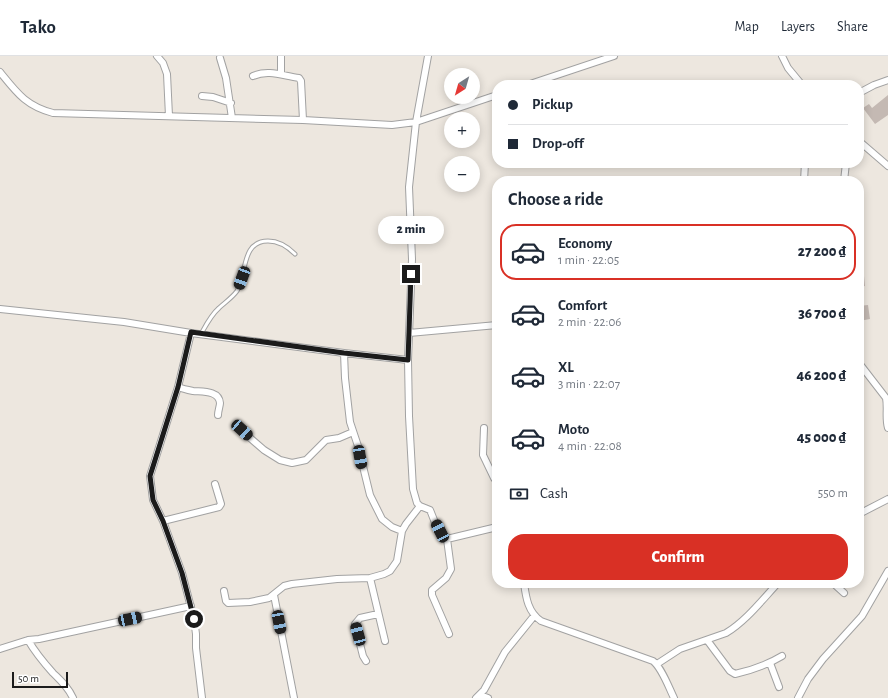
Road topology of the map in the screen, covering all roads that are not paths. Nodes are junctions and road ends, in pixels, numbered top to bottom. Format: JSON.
{"nodes":[{"id":1,"x":157,"y":56,"type":"edge"},
{"id":2,"x":428,"y":56,"type":"edge"},
{"id":3,"x":614,"y":56,"type":"edge"},
{"id":4,"x":782,"y":56,"type":"edge"},
{"id":5,"x":282,"y":57,"type":"edge"},
{"id":6,"x":220,"y":58,"type":"dead end"},
{"id":7,"x":0,"y":72,"type":"edge"},
{"id":8,"x":281,"y":74,"type":"junction"},
{"id":9,"x":253,"y":76,"type":"dead end"},
{"id":10,"x":542,"y":80,"type":"edge"},
{"id":11,"x":798,"y":80,"type":"edge"},
{"id":12,"x":888,"y":80,"type":"edge"},
{"id":13,"x":864,"y":90,"type":"edge"},
{"id":14,"x":202,"y":96,"type":"dead end"},
{"id":15,"x":492,"y":97,"type":"edge"},
{"id":16,"x":231,"y":103,"type":"junction"},
{"id":17,"x":169,"y":116,"type":"junction"},
{"id":18,"x":232,"y":118,"type":"junction"},
{"id":19,"x":303,"y":120,"type":"junction"},
{"id":20,"x":416,"y":122,"type":"junction"},
{"id":21,"x":864,"y":145,"type":"edge"},
{"id":22,"x":888,"y":166,"type":"edge"},
{"id":23,"x":295,"y":254,"type":"dead end"},
{"id":24,"x":0,"y":309,"type":"edge"},
{"id":25,"x":492,"y":325,"type":"edge"},
{"id":26,"x":191,"y":332,"type":"junction"},
{"id":27,"x":409,"y":333,"type":"junction"},
{"id":28,"x":201,"y":334,"type":"junction"},
{"id":29,"x":344,"y":353,"type":"junction"},
{"id":30,"x":408,"y":360,"type":"junction"},
{"id":31,"x":864,"y":372,"type":"edge"},
{"id":32,"x":178,"y":387,"type":"junction"},
{"id":33,"x":218,"y":415,"type":"dead end"},
{"id":34,"x":484,"y":428,"type":"dead end"},
{"id":35,"x":888,"y":428,"type":"edge"},
{"id":36,"x":242,"y":430,"type":"dead end"},
{"id":37,"x":353,"y":432,"type":"junction"},
{"id":38,"x":492,"y":474,"type":"edge"},
{"id":39,"x":215,"y":484,"type":"dead end"},
{"id":40,"x":888,"y":499,"type":"edge"},
{"id":41,"x":420,"y":506,"type":"junction"},
{"id":42,"x":864,"y":511,"type":"edge"},
{"id":43,"x":163,"y":521,"type":"junction"},
{"id":44,"x":492,"y":528,"type":"edge"},
{"id":45,"x":402,"y":531,"type":"junction"},
{"id":46,"x":447,"y":539,"type":"junction"},
{"id":47,"x":888,"y":572,"type":"edge"},
{"id":48,"x":370,"y":578,"type":"junction"},
{"id":49,"x":525,"y":588,"type":"edge"},
{"id":50,"x":773,"y":588,"type":"edge"},
{"id":51,"x":838,"y":588,"type":"edge"},
{"id":52,"x":224,"y":591,"type":"dead end"},
{"id":53,"x":844,"y":593,"type":"dead end"},
{"id":54,"x":274,"y":595,"type":"junction"},
{"id":55,"x":191,"y":606,"type":"junction"},
{"id":56,"x":378,"y":614,"type":"junction"},
{"id":57,"x":534,"y":616,"type":"junction"},
{"id":58,"x":449,"y":634,"type":"dead end"},
{"id":59,"x":28,"y":640,"type":"junction"},
{"id":60,"x":707,"y":640,"type":"junction"},
{"id":61,"x":385,"y":641,"type":"dead end"},
{"id":62,"x":0,"y":649,"type":"edge"},
{"id":63,"x":782,"y":656,"type":"dead end"},
{"id":64,"x":366,"y":661,"type":"dead end"},
{"id":65,"x":657,"y":664,"type":"junction"},
{"id":66,"x":770,"y":664,"type":"junction"},
{"id":67,"x":779,"y":687,"type":"dead end"},
{"id":68,"x":478,"y":697,"type":"edge"},
{"id":69,"x":73,"y":698,"type":"edge"},
{"id":70,"x":202,"y":698,"type":"edge"},
{"id":71,"x":294,"y":698,"type":"edge"},
{"id":72,"x":488,"y":698,"type":"edge"},
{"id":73,"x":674,"y":698,"type":"edge"},
{"id":74,"x":798,"y":698,"type":"edge"}],
"edges":[{"from":1,"to":17,"type":"street"},
{"from":2,"to":20,"type":"street"},
{"from":3,"to":10,"type":"street"},
{"from":4,"to":11,"type":"street"},
{"from":5,"to":8,"type":"street"},
{"from":6,"to":16,"type":"street"},
{"from":7,"to":17,"type":"street"},
{"from":8,"to":9,"type":"street"},
{"from":8,"to":19,"type":"street"},
{"from":12,"to":13,"type":"street"},
{"from":14,"to":16,"type":"street"},
{"from":15,"to":20,"type":"street"},
{"from":16,"to":18,"type":"street"},
{"from":17,"to":18,"type":"street"},
{"from":18,"to":19,"type":"street"},
{"from":19,"to":20,"type":"street"},
{"from":20,"to":27,"type":"street"},
{"from":21,"to":22,"type":"street"},
{"from":23,"to":28,"type":"lane"},
{"from":24,"to":26,"type":"street"},
{"from":25,"to":27,"type":"street"},
{"from":26,"to":28,"type":"street"},
{"from":26,"to":32,"type":"street"},
{"from":27,"to":30,"type":"street"},
{"from":28,"to":29,"type":"street"},
{"from":29,"to":30,"type":"street"},
{"from":29,"to":37,"type":"street"},
{"from":30,"to":41,"type":"street"},
{"from":31,"to":35,"type":"street"},
{"from":32,"to":33,"type":"street"},
{"from":32,"to":43,"type":"street"},
{"from":34,"to":38,"type":"street"},
{"from":36,"to":37,"type":"street"},
{"from":37,"to":45,"type":"street"},
{"from":39,"to":43,"type":"street"},
{"from":40,"to":42,"type":"street"},
{"from":41,"to":45,"type":"street"},
{"from":41,"to":46,"type":"street"},
{"from":43,"to":55,"type":"street"},
{"from":44,"to":46,"type":"street"},
{"from":45,"to":48,"type":"street"},
{"from":46,"to":58,"type":"street"},
{"from":47,"to":74,"type":"street"},
{"from":48,"to":54,"type":"street"},
{"from":48,"to":56,"type":"street"},
{"from":49,"to":57,"type":"street"},
{"from":50,"to":60,"type":"street"},
{"from":51,"to":53,"type":"street"},
{"from":52,"to":54,"type":"street"},
{"from":54,"to":71,"type":"street"},
{"from":55,"to":59,"type":"street"},
{"from":55,"to":70,"type":"street"},
{"from":56,"to":61,"type":"street"},
{"from":56,"to":64,"type":"street"},
{"from":57,"to":65,"type":"street"},
{"from":57,"to":68,"type":"street"},
{"from":59,"to":62,"type":"street"},
{"from":59,"to":69,"type":"street"},
{"from":60,"to":65,"type":"street"},
{"from":60,"to":66,"type":"street"},
{"from":63,"to":66,"type":"street"},
{"from":65,"to":73,"type":"street"},
{"from":66,"to":67,"type":"street"},
{"from":68,"to":72,"type":"street"}]}
